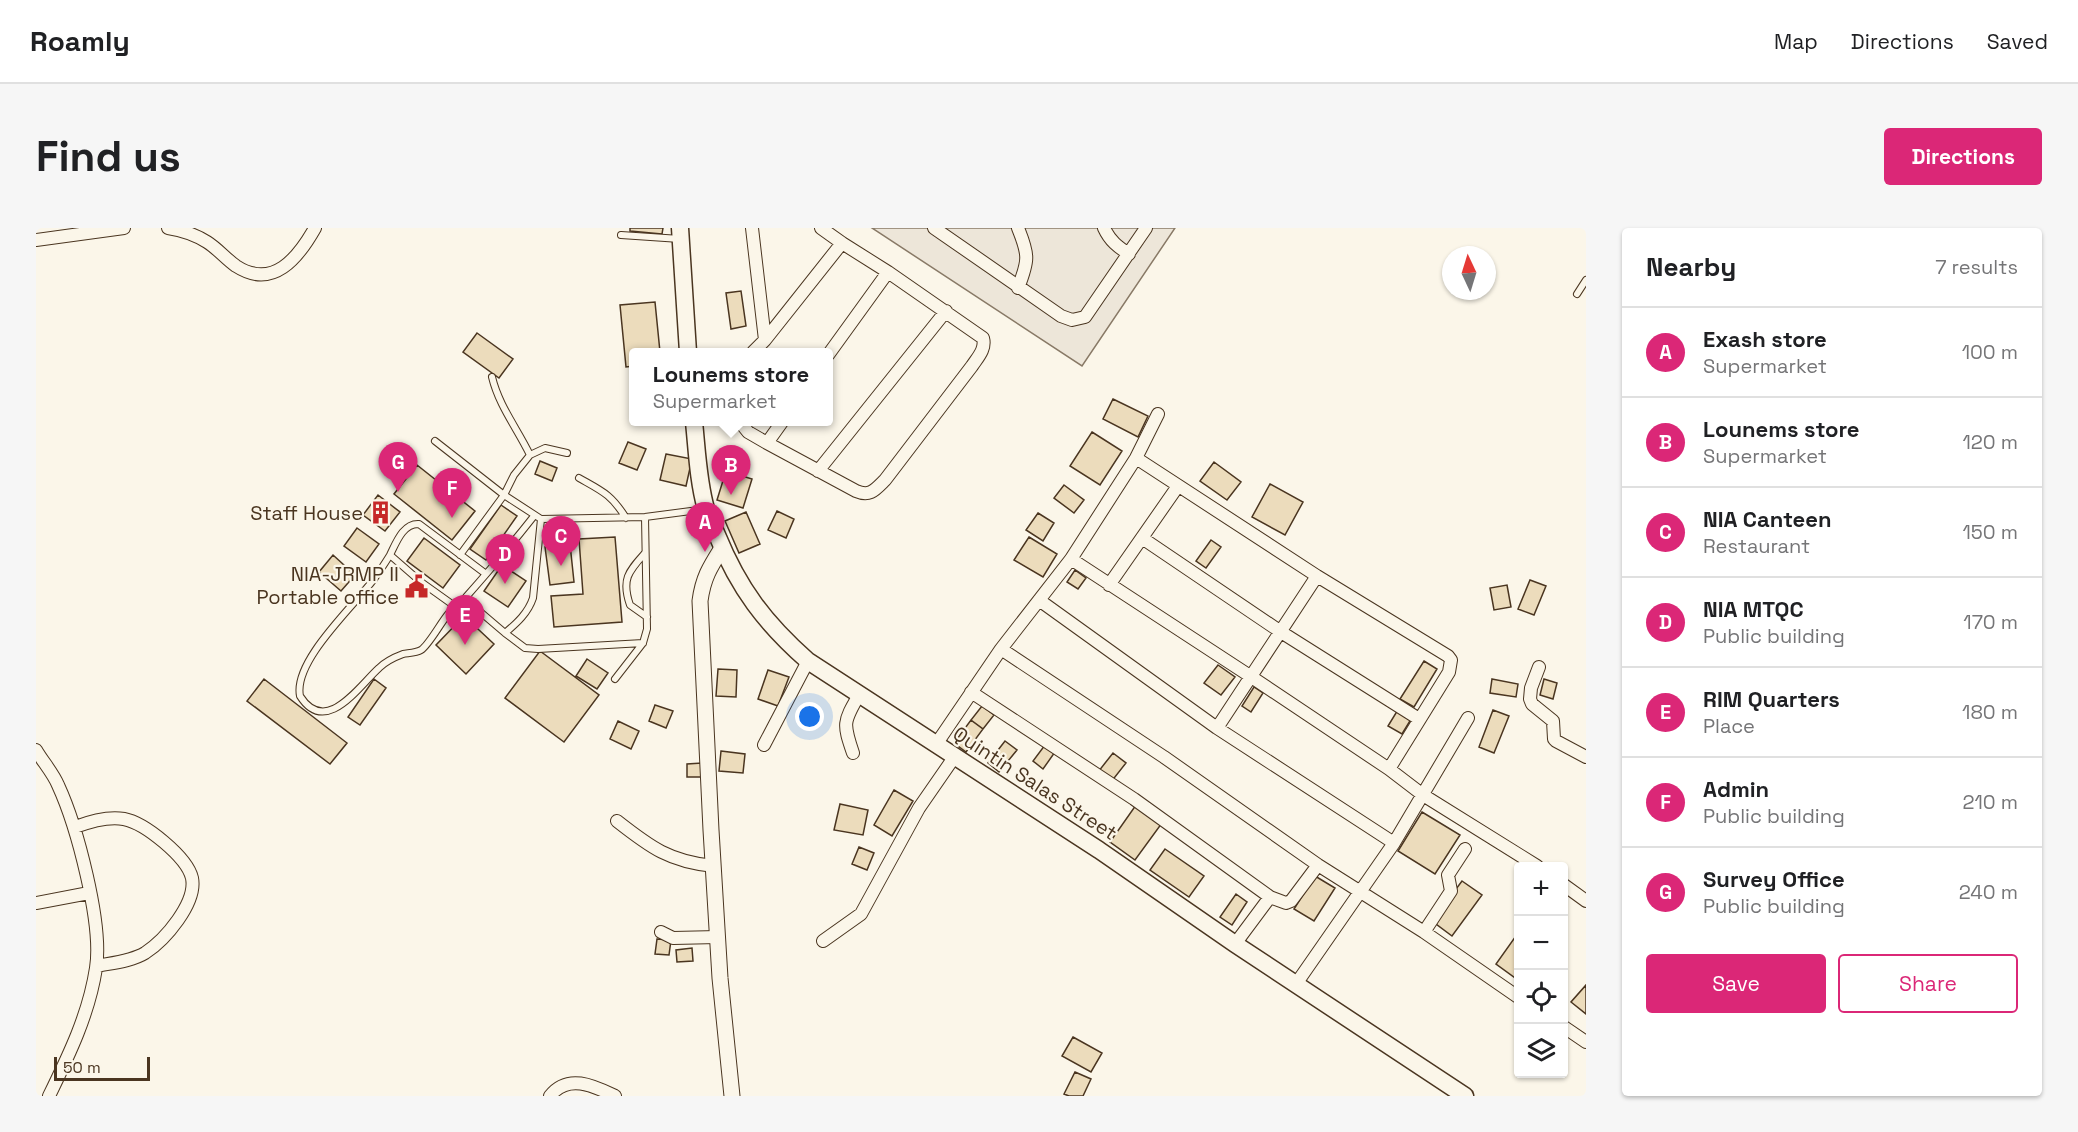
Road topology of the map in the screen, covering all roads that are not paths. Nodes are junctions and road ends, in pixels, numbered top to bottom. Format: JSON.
{"nodes":[{"id":1,"x":124,"y":228,"type":"edge"},
{"id":2,"x":168,"y":228,"type":"edge"},
{"id":3,"x":315,"y":228,"type":"edge"},
{"id":4,"x":752,"y":228,"type":"edge"},
{"id":5,"x":821,"y":228,"type":"edge"},
{"id":6,"x":934,"y":228,"type":"edge"},
{"id":7,"x":1018,"y":228,"type":"edge"},
{"id":8,"x":1104,"y":228,"type":"edge"},
{"id":9,"x":1146,"y":228,"type":"edge"},
{"id":10,"x":680,"y":233,"type":"edge"},
{"id":11,"x":621,"y":235,"type":"dead end"},
{"id":12,"x":36,"y":240,"type":"edge"},
{"id":13,"x":842,"y":243,"type":"junction"},
{"id":14,"x":1129,"y":254,"type":"junction"},
{"id":15,"x":888,"y":272,"type":"junction"},
{"id":16,"x":1586,"y":280,"type":"edge"},
{"id":17,"x":1018,"y":288,"type":"junction"},
{"id":18,"x":1577,"y":294,"type":"dead end"},
{"id":19,"x":946,"y":310,"type":"junction"},
{"id":20,"x":765,"y":340,"type":"junction"},
{"id":21,"x":688,"y":348,"type":"edge"},
{"id":22,"x":757,"y":348,"type":"edge"},
{"id":23,"x":833,"y":348,"type":"edge"},
{"id":24,"x":492,"y":377,"type":"dead end"},
{"id":25,"x":1158,"y":414,"type":"dead end"},
{"id":26,"x":695,"y":426,"type":"edge"},
{"id":27,"x":743,"y":426,"type":"edge"},
{"id":28,"x":779,"y":426,"type":"edge"},
{"id":29,"x":435,"y":441,"type":"dead end"},
{"id":30,"x":767,"y":443,"type":"junction"},
{"id":31,"x":567,"y":453,"type":"dead end"},
{"id":32,"x":530,"y":455,"type":"junction"},
{"id":33,"x":1136,"y":458,"type":"junction"},
{"id":34,"x":818,"y":471,"type":"junction"},
{"id":35,"x":579,"y":478,"type":"dead end"},
{"id":36,"x":1178,"y":486,"type":"junction"},
{"id":37,"x":504,"y":495,"type":"junction"},
{"id":38,"x":706,"y":509,"type":"junction"},
{"id":39,"x":645,"y":517,"type":"junction"},
{"id":40,"x":537,"y":518,"type":"junction"},
{"id":41,"x":626,"y":518,"type":"junction"},
{"id":42,"x":1142,"y":538,"type":"junction"},
{"id":43,"x":722,"y":548,"type":"junction"},
{"id":44,"x":645,"y":552,"type":"junction"},
{"id":45,"x":390,"y":555,"type":"junction"},
{"id":46,"x":460,"y":555,"type":"junction"},
{"id":47,"x":1071,"y":559,"type":"junction"},
{"id":48,"x":486,"y":574,"type":"junction"},
{"id":49,"x":1317,"y":576,"type":"junction"},
{"id":50,"x":1109,"y":585,"type":"junction"},
{"id":51,"x":465,"y":598,"type":"junction"},
{"id":52,"x":1038,"y":600,"type":"junction"},
{"id":53,"x":456,"y":607,"type":"junction"},
{"id":54,"x":648,"y":617,"type":"junction"},
{"id":55,"x":1281,"y":632,"type":"junction"},
{"id":56,"x":506,"y":633,"type":"junction"},
{"id":57,"x":643,"y":643,"type":"junction"},
{"id":58,"x":1001,"y":649,"type":"junction"},
{"id":59,"x":808,"y":661,"type":"junction"},
{"id":60,"x":1539,"y":668,"type":"dead end"},
{"id":61,"x":1250,"y":676,"type":"junction"},
{"id":62,"x":615,"y":679,"type":"dead end"},
{"id":63,"x":971,"y":692,"type":"junction"},
{"id":64,"x":859,"y":695,"type":"junction"},
{"id":65,"x":1468,"y":718,"type":"dead end"},
{"id":66,"x":1419,"y":719,"type":"junction"},
{"id":67,"x":1217,"y":728,"type":"junction"},
{"id":68,"x":937,"y":743,"type":"junction"},
{"id":69,"x":764,"y":745,"type":"dead end"},
{"id":70,"x":36,"y":750,"type":"edge"},
{"id":71,"x":853,"y":753,"type":"dead end"},
{"id":72,"x":955,"y":756,"type":"junction"},
{"id":73,"x":1586,"y":757,"type":"edge"},
{"id":74,"x":1389,"y":769,"type":"junction"},
{"id":75,"x":1423,"y":795,"type":"junction"},
{"id":76,"x":617,"y":821,"type":"dead end"},
{"id":77,"x":75,"y":827,"type":"junction"},
{"id":78,"x":1394,"y":843,"type":"junction"},
{"id":79,"x":1465,"y":849,"type":"dead end"},
{"id":80,"x":1529,"y":862,"type":"edge"},
{"id":81,"x":1318,"y":865,"type":"junction"},
{"id":82,"x":714,"y":866,"type":"junction"},
{"id":83,"x":1568,"y":888,"type":"edge"},
{"id":84,"x":1360,"y":892,"type":"junction"},
{"id":85,"x":89,"y":893,"type":"junction"},
{"id":86,"x":1270,"y":897,"type":"junction"},
{"id":87,"x":1586,"y":901,"type":"edge"},
{"id":88,"x":36,"y":903,"type":"edge"},
{"id":89,"x":661,"y":932,"type":"dead end"},
{"id":90,"x":1424,"y":932,"type":"junction"},
{"id":91,"x":718,"y":937,"type":"junction"},
{"id":92,"x":823,"y":941,"type":"dead end"},
{"id":93,"x":1235,"y":944,"type":"junction"},
{"id":94,"x":97,"y":966,"type":"junction"},
{"id":95,"x":1296,"y":984,"type":"junction"},
{"id":96,"x":1514,"y":994,"type":"edge"},
{"id":97,"x":1568,"y":1030,"type":"edge"},
{"id":98,"x":1586,"y":1042,"type":"edge"},
{"id":99,"x":49,"y":1096,"type":"edge"},
{"id":100,"x":550,"y":1096,"type":"edge"},
{"id":101,"x":615,"y":1096,"type":"edge"},
{"id":102,"x":732,"y":1096,"type":"edge"},
{"id":103,"x":1465,"y":1096,"type":"edge"}],
"edges":[{"from":1,"to":12,"type":"street"},
{"from":2,"to":3,"type":"street"},
{"from":4,"to":20,"type":"street"},
{"from":5,"to":13,"type":"street"},
{"from":6,"to":17,"type":"street"},
{"from":7,"to":17,"type":"street"},
{"from":8,"to":14,"type":"street"},
{"from":9,"to":14,"type":"street"},
{"from":10,"to":11,"type":"lane"},
{"from":10,"to":21,"type":"main road"},
{"from":13,"to":15,"type":"street"},
{"from":13,"to":20,"type":"street"},
{"from":14,"to":17,"type":"street"},
{"from":15,"to":19,"type":"street"},
{"from":15,"to":23,"type":"street"},
{"from":16,"to":18,"type":"lane"},
{"from":19,"to":34,"type":"street"},
{"from":19,"to":34,"type":"street"},
{"from":20,"to":22,"type":"street"},
{"from":24,"to":32,"type":"lane"},
{"from":25,"to":33,"type":"street"},
{"from":26,"to":38,"type":"main road","name":"Quintin Salas Street"},
{"from":27,"to":30,"type":"street"},
{"from":28,"to":30,"type":"street"},
{"from":29,"to":37,"type":"lane"},
{"from":30,"to":34,"type":"street"},
{"from":31,"to":32,"type":"lane"},
{"from":32,"to":37,"type":"lane"},
{"from":33,"to":36,"type":"street"},
{"from":33,"to":47,"type":"street"},
{"from":35,"to":41,"type":"lane"},
{"from":36,"to":42,"type":"street"},
{"from":36,"to":49,"type":"street"},
{"from":37,"to":40,"type":"lane"},
{"from":37,"to":46,"type":"lane"},
{"from":38,"to":39,"type":"lane"},
{"from":38,"to":43,"type":"main road","name":"Quintin Salas Street"},
{"from":39,"to":41,"type":"lane"},
{"from":39,"to":44,"type":"lane"},
{"from":40,"to":41,"type":"lane"},
{"from":40,"to":48,"type":"lane"},
{"from":40,"to":56,"type":"lane"},
{"from":42,"to":50,"type":"street"},
{"from":42,"to":55,"type":"street"},
{"from":43,"to":59,"type":"main road","name":"Quintin Salas Street"},
{"from":43,"to":82,"type":"street"},
{"from":44,"to":54,"type":"lane"},
{"from":44,"to":54,"type":"lane"},
{"from":45,"to":46,"type":"lane"},
{"from":45,"to":53,"type":"lane"},
{"from":45,"to":53,"type":"lane"},
{"from":46,"to":48,"type":"lane"},
{"from":47,"to":50,"type":"street"},
{"from":47,"to":52,"type":"street"},
{"from":48,"to":51,"type":"lane"},
{"from":49,"to":55,"type":"street"},
{"from":49,"to":66,"type":"street"},
{"from":50,"to":61,"type":"street"},
{"from":51,"to":53,"type":"lane"},
{"from":51,"to":56,"type":"lane"},
{"from":52,"to":58,"type":"street"},
{"from":52,"to":67,"type":"street"},
{"from":54,"to":57,"type":"lane"},
{"from":55,"to":61,"type":"street"},
{"from":55,"to":66,"type":"street"},
{"from":56,"to":57,"type":"lane"},
{"from":57,"to":62,"type":"lane"},
{"from":58,"to":63,"type":"street"},
{"from":58,"to":81,"type":"street"},
{"from":59,"to":64,"type":"main road","name":"Quintin Salas Street"},
{"from":59,"to":69,"type":"street"},
{"from":60,"to":73,"type":"street"},
{"from":61,"to":67,"type":"street"},
{"from":61,"to":74,"type":"street"},
{"from":63,"to":68,"type":"street"},
{"from":63,"to":86,"type":"street"},
{"from":64,"to":68,"type":"main road","name":"Quintin Salas Street"},
{"from":64,"to":71,"type":"street"},
{"from":65,"to":75,"type":"street"},
{"from":66,"to":74,"type":"street"},
{"from":67,"to":78,"type":"street"},
{"from":68,"to":72,"type":"main road","name":"Quintin Salas Street"},
{"from":70,"to":77,"type":"street"},
{"from":72,"to":92,"type":"street"},
{"from":72,"to":93,"type":"main road","name":"Quintin Salas Street"},
{"from":74,"to":75,"type":"street"},
{"from":75,"to":78,"type":"street"},
{"from":75,"to":80,"type":"street"},
{"from":76,"to":82,"type":"street"},
{"from":77,"to":85,"type":"street"},
{"from":77,"to":94,"type":"street"},
{"from":78,"to":84,"type":"street"},
{"from":79,"to":90,"type":"street"},
{"from":81,"to":84,"type":"street"},
{"from":81,"to":86,"type":"street"},
{"from":82,"to":91,"type":"street"},
{"from":83,"to":87,"type":"street"},
{"from":84,"to":90,"type":"street"},
{"from":84,"to":95,"type":"street"},
{"from":85,"to":88,"type":"street"},
{"from":85,"to":94,"type":"street"},
{"from":86,"to":93,"type":"street"},
{"from":89,"to":91,"type":"street"},
{"from":90,"to":96,"type":"street"},
{"from":91,"to":102,"type":"street"},
{"from":93,"to":95,"type":"main road","name":"Quintin Salas Street"},
{"from":94,"to":99,"type":"street"},
{"from":95,"to":103,"type":"main road","name":"Quintin Salas Street"},
{"from":97,"to":98,"type":"street"},
{"from":100,"to":101,"type":"street"}]}
